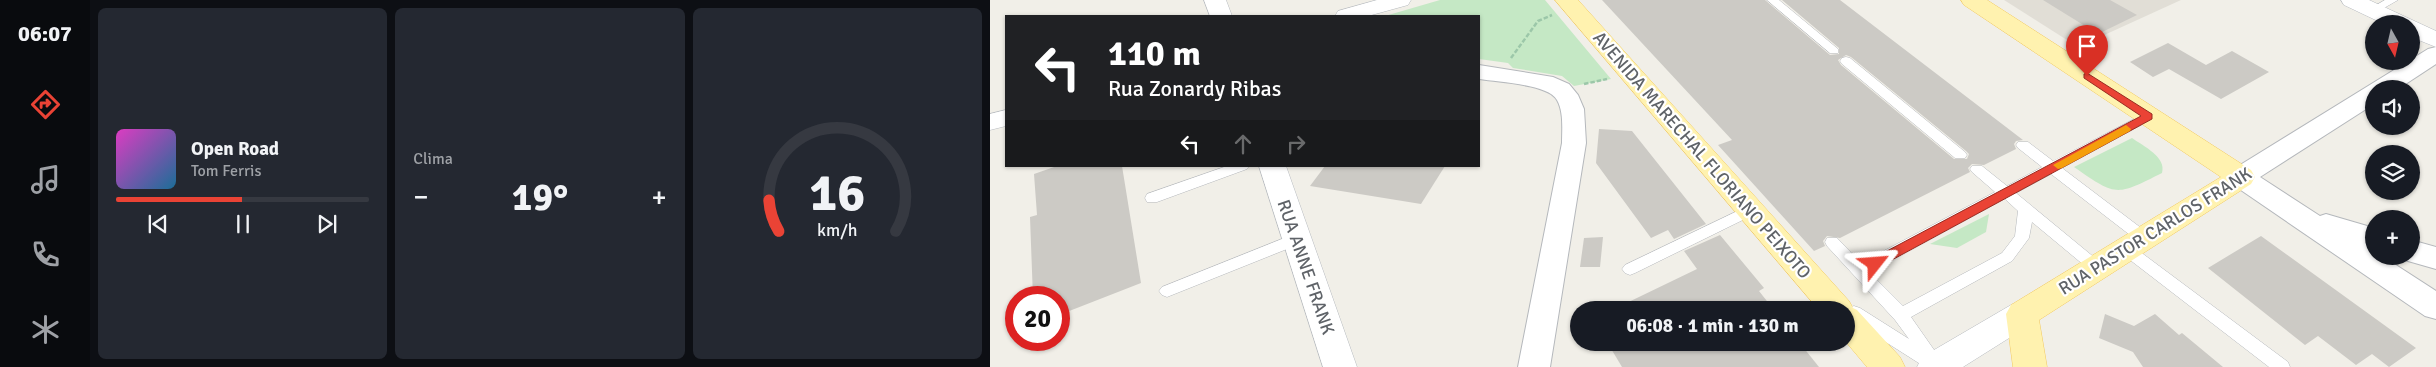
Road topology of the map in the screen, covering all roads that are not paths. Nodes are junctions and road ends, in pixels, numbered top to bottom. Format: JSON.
{"nodes":[{"id":1,"x":1215,"y":0,"type":"edge"},
{"id":2,"x":1400,"y":0,"type":"edge"},
{"id":3,"x":1772,"y":0,"type":"edge"},
{"id":4,"x":1972,"y":0,"type":"edge"},
{"id":5,"x":2352,"y":0,"type":"edge"},
{"id":6,"x":2393,"y":0,"type":"edge"},
{"id":7,"x":1557,"y":4,"type":"edge"},
{"id":8,"x":2373,"y":10,"type":"junction"},
{"id":9,"x":1221,"y":15,"type":"edge"},
{"id":10,"x":1349,"y":15,"type":"edge"},
{"id":11,"x":2383,"y":15,"type":"edge"},
{"id":12,"x":2420,"y":32,"type":"edge"},
{"id":13,"x":2436,"y":40,"type":"edge"},
{"id":14,"x":1834,"y":51,"type":"dead end"},
{"id":15,"x":2436,"y":54,"type":"edge"},
{"id":16,"x":1846,"y":61,"type":"dead end"},
{"id":17,"x":1489,"y":74,"type":"edge"},
{"id":18,"x":2395,"y":80,"type":"edge"},
{"id":19,"x":2365,"y":100,"type":"edge"},
{"id":20,"x":2148,"y":116,"type":"junction"},
{"id":21,"x":1005,"y":118,"type":"edge"},
{"id":22,"x":990,"y":122,"type":"edge"},
{"id":23,"x":2023,"y":146,"type":"dead end"},
{"id":24,"x":1960,"y":155,"type":"dead end"},
{"id":25,"x":1239,"y":167,"type":"edge"},
{"id":26,"x":1272,"y":167,"type":"edge"},
{"id":27,"x":2053,"y":168,"type":"junction"},
{"id":28,"x":1977,"y":169,"type":"dead end"},
{"id":29,"x":2240,"y":177,"type":"junction"},
{"id":30,"x":2006,"y":193,"type":"junction"},
{"id":31,"x":1152,"y":198,"type":"dead end"},
{"id":32,"x":2025,"y":208,"type":"junction"},
{"id":33,"x":1750,"y":210,"type":"junction"},
{"id":34,"x":2299,"y":216,"type":"junction"},
{"id":35,"x":2365,"y":236,"type":"edge"},
{"id":36,"x":1297,"y":239,"type":"junction"},
{"id":37,"x":1832,"y":242,"type":"dead end"},
{"id":38,"x":2135,"y":243,"type":"junction"},
{"id":39,"x":2420,"y":254,"type":"edge"},
{"id":40,"x":2436,"y":258,"type":"edge"},
{"id":41,"x":2096,"y":267,"type":"junction"},
{"id":42,"x":1630,"y":269,"type":"dead end"},
{"id":43,"x":1860,"y":271,"type":"junction"},
{"id":44,"x":1167,"y":291,"type":"dead end"},
{"id":45,"x":1831,"y":301,"type":"edge"},
{"id":46,"x":2436,"y":307,"type":"edge"},
{"id":47,"x":2022,"y":314,"type":"junction"},
{"id":48,"x":1901,"y":315,"type":"junction"},
{"id":49,"x":1855,"y":319,"type":"edge"},
{"id":50,"x":1855,"y":329,"type":"edge"},
{"id":51,"x":1936,"y":366,"type":"edge"},
{"id":52,"x":1340,"y":367,"type":"edge"},
{"id":53,"x":1534,"y":367,"type":"edge"},
{"id":54,"x":1888,"y":367,"type":"edge"},
{"id":55,"x":2030,"y":367,"type":"edge"},
{"id":56,"x":2282,"y":367,"type":"edge"}],
"edges":[{"from":1,"to":9,"type":"main road"},
{"from":2,"to":10,"type":"main road"},
{"from":3,"to":14,"type":"lane"},
{"from":4,"to":20,"type":"main road"},
{"from":5,"to":8,"type":"main road"},
{"from":6,"to":8,"type":"lane"},
{"from":7,"to":33,"type":"main road","name":"AVENIDA MARECHAL FLORIANO PEIXOTO"},
{"from":8,"to":11,"type":"main road"},
{"from":12,"to":13,"type":"main road"},
{"from":15,"to":18,"type":"street"},
{"from":16,"to":24,"type":"lane"},
{"from":17,"to":53,"type":"street"},
{"from":19,"to":29,"type":"street","name":"RUA PASTOR CARLOS FRANK"},
{"from":20,"to":27,"type":"lane"},
{"from":20,"to":29,"type":"main road"},
{"from":21,"to":22,"type":"main road"},
{"from":23,"to":27,"type":"lane"},
{"from":25,"to":31,"type":"lane"},
{"from":26,"to":36,"type":"main road","name":"RUA ANNE FRANK"},
{"from":27,"to":30,"type":"lane"},
{"from":27,"to":38,"type":"lane"},
{"from":28,"to":30,"type":"lane"},
{"from":29,"to":34,"type":"street"},
{"from":29,"to":38,"type":"main road","name":"RUA PASTOR CARLOS FRANK"},
{"from":30,"to":32,"type":"lane"},
{"from":30,"to":43,"type":"lane"},
{"from":32,"to":41,"type":"lane"},
{"from":32,"to":48,"type":"lane"},
{"from":33,"to":42,"type":"lane"},
{"from":33,"to":45,"type":"main road","name":"AVENIDA MARECHAL FLORIANO PEIXOTO"},
{"from":34,"to":35,"type":"street"},
{"from":34,"to":46,"type":"street"},
{"from":36,"to":44,"type":"lane"},
{"from":36,"to":52,"type":"main road","name":"RUA ANNE FRANK"},
{"from":37,"to":43,"type":"lane"},
{"from":38,"to":41,"type":"main road","name":"RUA PASTOR CARLOS FRANK"},
{"from":38,"to":56,"type":"lane"},
{"from":39,"to":40,"type":"street"},
{"from":41,"to":47,"type":"main road","name":"RUA PASTOR CARLOS FRANK"},
{"from":43,"to":48,"type":"lane"},
{"from":47,"to":51,"type":"main road","name":"RUA PASTOR CARLOS FRANK"},
{"from":47,"to":55,"type":"main road"},
{"from":48,"to":51,"type":"lane"},
{"from":49,"to":51,"type":"lane"},
{"from":50,"to":54,"type":"main road","name":"AVENIDA MARECHAL FLORIANO PEIXOTO"}]}
